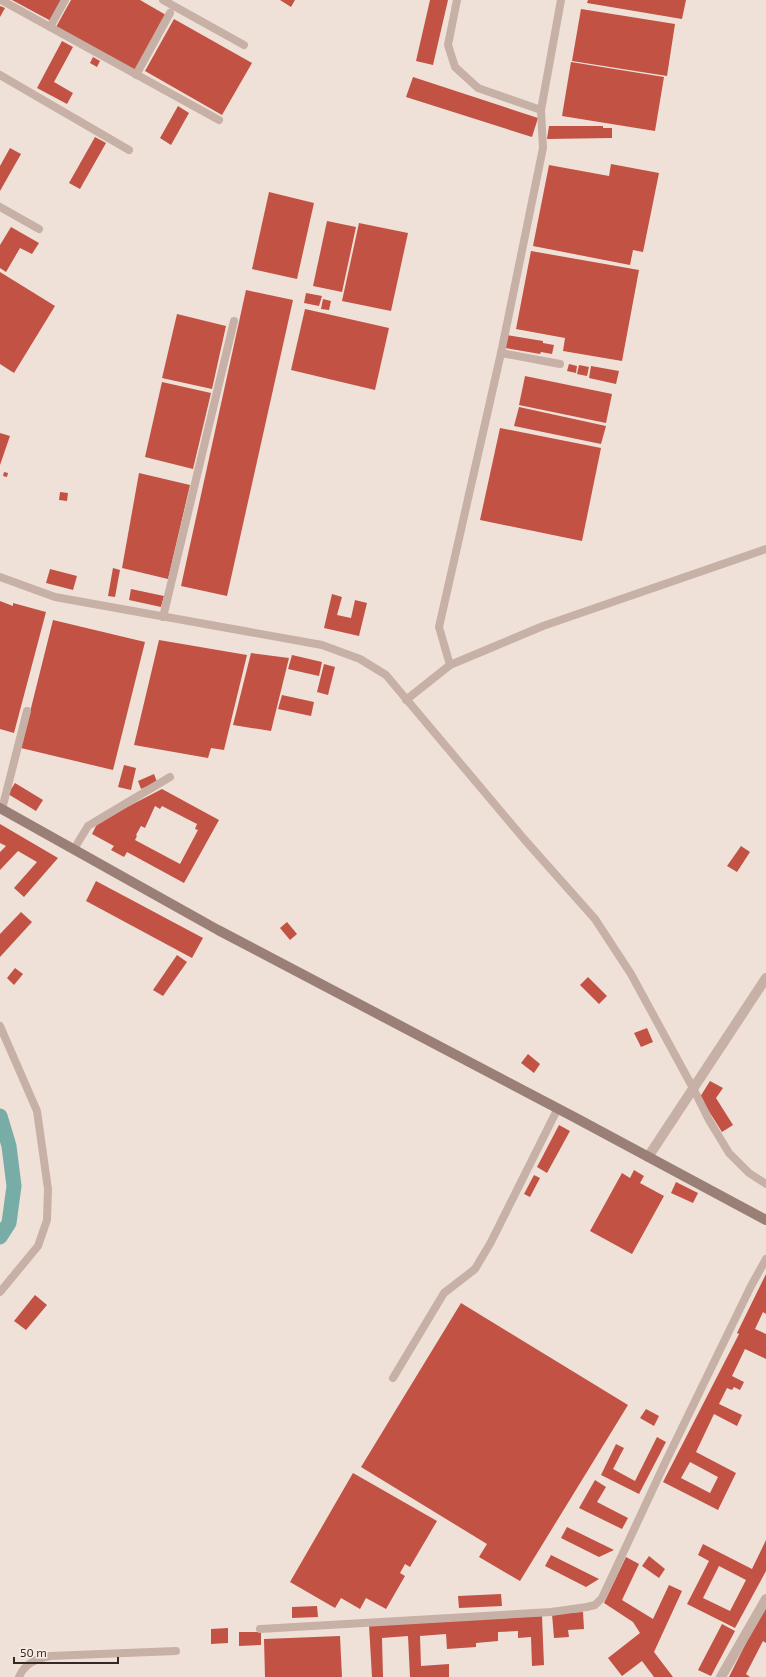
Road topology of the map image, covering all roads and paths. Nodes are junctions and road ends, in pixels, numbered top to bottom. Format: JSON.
{"nodes":[{"id":1,"x":1,"y":0,"type":"edge"},
{"id":2,"x":65,"y":0,"type":"edge"},
{"id":3,"x":163,"y":0,"type":"edge"},
{"id":4,"x":457,"y":0,"type":"edge"},
{"id":5,"x":561,"y":0,"type":"edge"},
{"id":6,"x":170,"y":13,"type":"dead end"},
{"id":7,"x":50,"y":27,"type":"junction"},
{"id":8,"x":244,"y":45,"type":"dead end"},
{"id":9,"x":136,"y":74,"type":"junction"},
{"id":10,"x":0,"y":75,"type":"edge"},
{"id":11,"x":541,"y":110,"type":"junction"},
{"id":12,"x":219,"y":120,"type":"dead end"},
{"id":13,"x":129,"y":150,"type":"dead end"},
{"id":14,"x":0,"y":208,"type":"edge"},
{"id":15,"x":39,"y":229,"type":"dead end"},
{"id":16,"x":234,"y":321,"type":"dead end"},
{"id":17,"x":501,"y":353,"type":"junction"},
{"id":18,"x":560,"y":364,"type":"dead end"},
{"id":19,"x":766,"y":549,"type":"edge"},
{"id":20,"x":0,"y":577,"type":"edge"},
{"id":21,"x":163,"y":617,"type":"junction"},
{"id":22,"x":450,"y":665,"type":"junction"},
{"id":23,"x":406,"y":700,"type":"junction"},
{"id":24,"x":27,"y":711,"type":"dead end"},
{"id":25,"x":170,"y":777,"type":"dead end"},
{"id":26,"x":1,"y":809,"type":"edge"},
{"id":27,"x":74,"y":849,"type":"junction"},
{"id":28,"x":765,"y":981,"type":"edge"},
{"id":29,"x":0,"y":1026,"type":"edge"},
{"id":30,"x":693,"y":1088,"type":"junction"},
{"id":31,"x":558,"y":1108,"type":"junction"},
{"id":32,"x":648,"y":1157,"type":"junction"},
{"id":33,"x":766,"y":1184,"type":"edge"},
{"id":34,"x":766,"y":1220,"type":"edge"},
{"id":35,"x":766,"y":1259,"type":"edge"},
{"id":36,"x":0,"y":1292,"type":"edge"},
{"id":37,"x":393,"y":1378,"type":"dead end"},
{"id":38,"x":766,"y":1599,"type":"edge"},
{"id":39,"x":260,"y":1629,"type":"dead end"},
{"id":40,"x":176,"y":1651,"type":"dead end"},
{"id":41,"x":20,"y":1677,"type":"edge"},
{"id":42,"x":720,"y":1677,"type":"edge"}],
"edges":[{"from":1,"to":7,"type":"lane"},
{"from":2,"to":7,"type":"lane"},
{"from":3,"to":8,"type":"lane"},
{"from":4,"to":11,"type":"lane"},
{"from":5,"to":11,"type":"lane"},
{"from":6,"to":9,"type":"lane"},
{"from":7,"to":9,"type":"lane"},
{"from":9,"to":12,"type":"lane"},
{"from":10,"to":13,"type":"lane"},
{"from":11,"to":17,"type":"lane"},
{"from":14,"to":15,"type":"lane"},
{"from":16,"to":21,"type":"lane"},
{"from":17,"to":18,"type":"lane"},
{"from":17,"to":22,"type":"lane"},
{"from":19,"to":22,"type":"lane"},
{"from":20,"to":21,"type":"lane"},
{"from":21,"to":23,"type":"lane"},
{"from":22,"to":23,"type":"lane"},
{"from":23,"to":30,"type":"lane"},
{"from":24,"to":26,"type":"lane"},
{"from":25,"to":27,"type":"lane"},
{"from":26,"to":27,"type":"main road"},
{"from":27,"to":31,"type":"main road"},
{"from":28,"to":30,"type":"street"},
{"from":29,"to":36,"type":"lane"},
{"from":30,"to":32,"type":"street"},
{"from":30,"to":33,"type":"lane"},
{"from":31,"to":32,"type":"main road"},
{"from":31,"to":37,"type":"lane"},
{"from":32,"to":34,"type":"main road"},
{"from":35,"to":39,"type":"lane"},
{"from":38,"to":42,"type":"street"},
{"from":40,"to":41,"type":"lane"}]}
